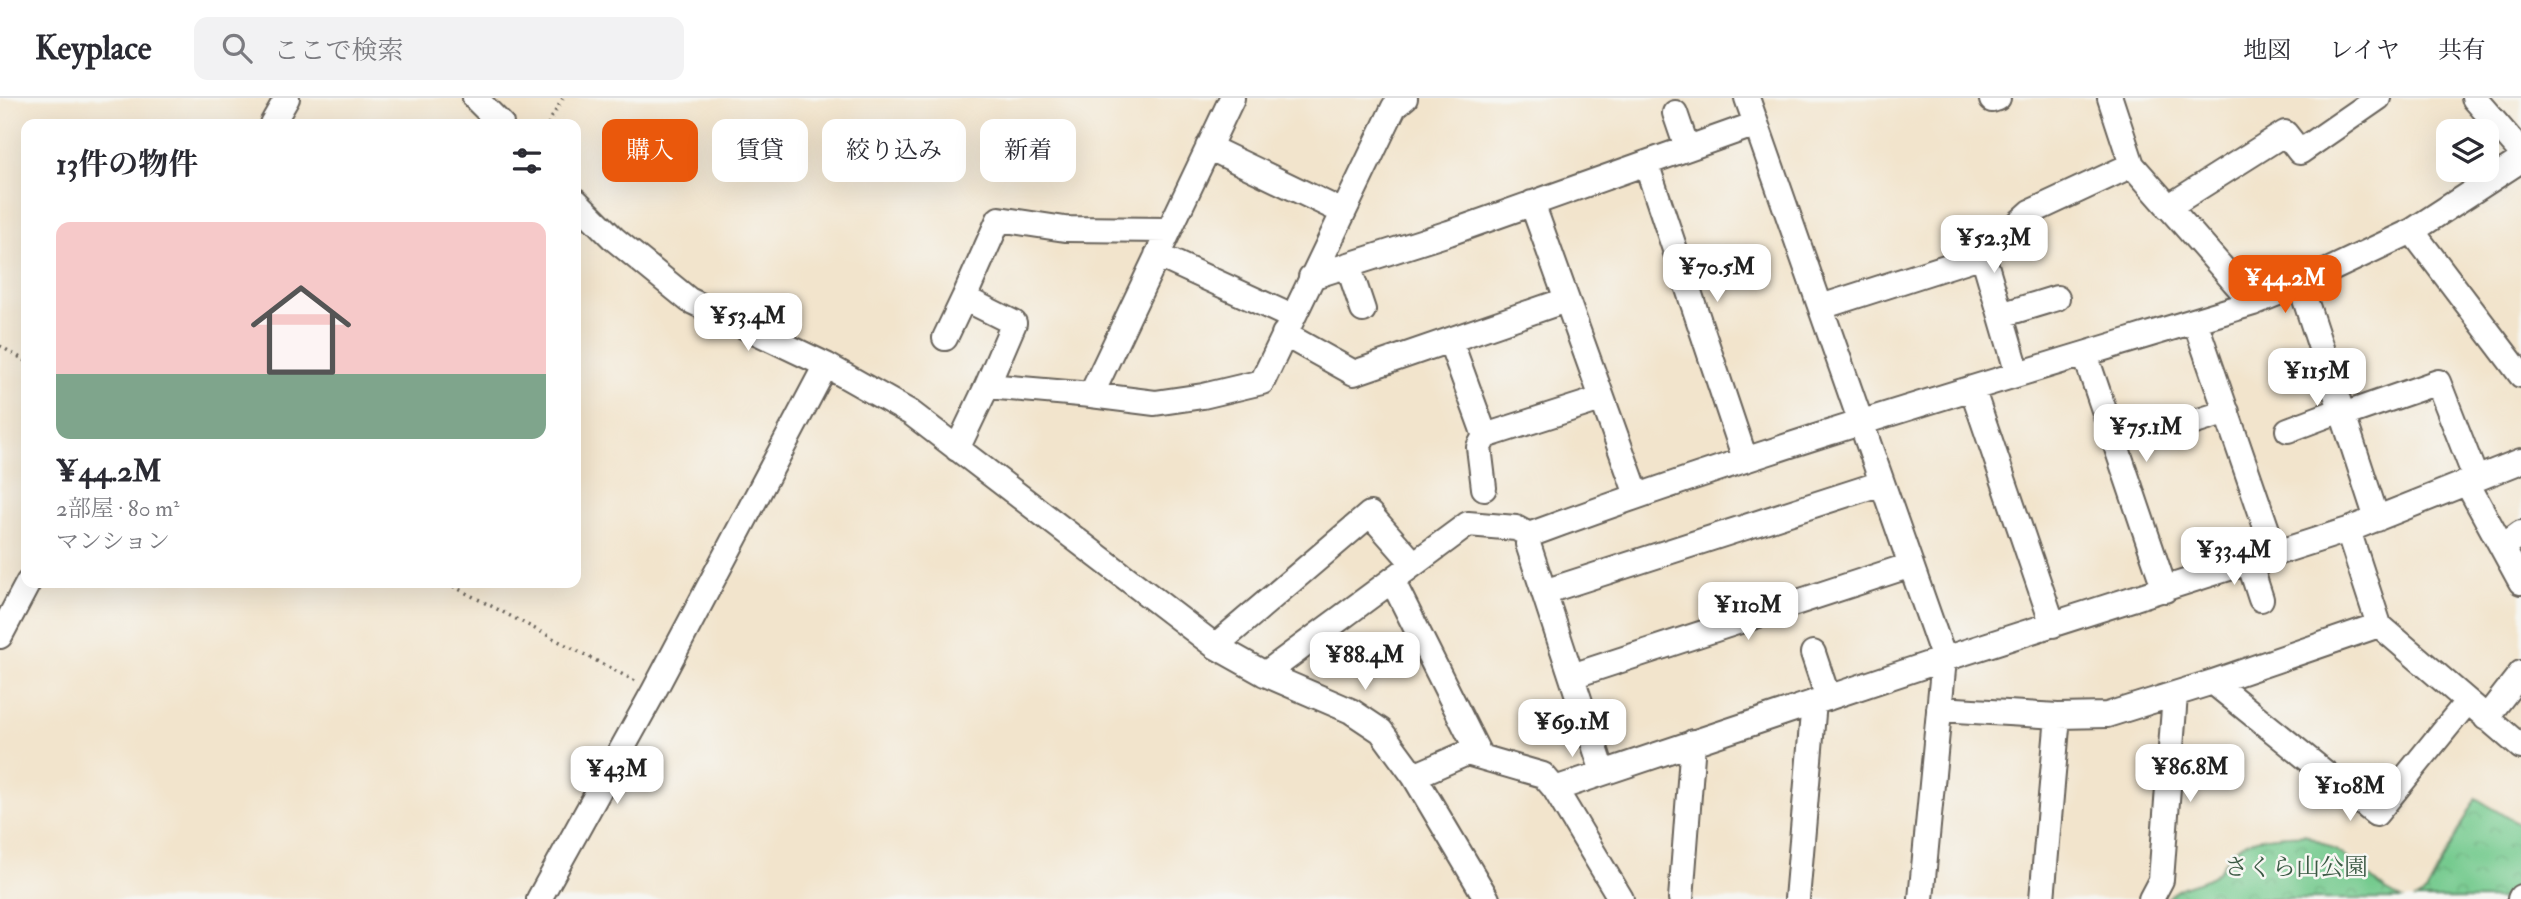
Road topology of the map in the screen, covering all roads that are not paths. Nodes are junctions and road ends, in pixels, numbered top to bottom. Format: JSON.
{"nodes":[{"id":1,"x":288,"y":98,"type":"edge"},
{"id":2,"x":475,"y":98,"type":"edge"},
{"id":3,"x":1232,"y":98,"type":"edge"},
{"id":4,"x":1747,"y":98,"type":"edge"},
{"id":5,"x":2110,"y":98,"type":"edge"},
{"id":6,"x":2378,"y":98,"type":"edge"},
{"id":7,"x":1398,"y":99,"type":"edge"},
{"id":8,"x":2485,"y":102,"type":"edge"},
{"id":9,"x":1675,"y":114,"type":"dead end"},
{"id":10,"x":275,"y":119,"type":"edge"},
{"id":11,"x":496,"y":119,"type":"edge"},
{"id":12,"x":1756,"y":124,"type":"junction"},
{"id":13,"x":1208,"y":147,"type":"junction"},
{"id":14,"x":1687,"y":148,"type":"junction"},
{"id":15,"x":2521,"y":152,"type":"edge"},
{"id":16,"x":2521,"y":160,"type":"edge"},
{"id":17,"x":1646,"y":163,"type":"junction"},
{"id":18,"x":2132,"y":165,"type":"junction"},
{"id":19,"x":1532,"y":202,"type":"junction"},
{"id":20,"x":581,"y":206,"type":"edge"},
{"id":21,"x":2168,"y":206,"type":"junction"},
{"id":22,"x":1343,"y":212,"type":"junction"},
{"id":23,"x":1169,"y":230,"type":"junction"},
{"id":24,"x":2412,"y":231,"type":"junction"},
{"id":25,"x":1157,"y":255,"type":"junction"},
{"id":26,"x":1983,"y":255,"type":"junction"},
{"id":27,"x":1348,"y":265,"type":"junction"},
{"id":28,"x":1311,"y":277,"type":"junction"},
{"id":29,"x":2300,"y":284,"type":"junction"},
{"id":30,"x":964,"y":298,"type":"junction"},
{"id":31,"x":2057,"y":298,"type":"dead end"},
{"id":32,"x":1566,"y":300,"type":"junction"},
{"id":33,"x":2253,"y":303,"type":"junction"},
{"id":34,"x":1821,"y":307,"type":"junction"},
{"id":35,"x":1363,"y":310,"type":"dead end"},
{"id":36,"x":2001,"y":315,"type":"junction"},
{"id":37,"x":2195,"y":321,"type":"junction"},
{"id":38,"x":1288,"y":326,"type":"junction"},
{"id":39,"x":945,"y":338,"type":"dead end"},
{"id":40,"x":1450,"y":340,"type":"junction"},
{"id":41,"x":2085,"y":354,"type":"junction"},
{"id":42,"x":826,"y":365,"type":"junction"},
{"id":43,"x":2018,"y":374,"type":"junction"},
{"id":44,"x":2521,"y":375,"type":"edge"},
{"id":45,"x":986,"y":386,"type":"junction"},
{"id":46,"x":1972,"y":388,"type":"junction"},
{"id":47,"x":1091,"y":395,"type":"junction"},
{"id":48,"x":1601,"y":398,"type":"junction"},
{"id":49,"x":2227,"y":412,"type":"junction"},
{"id":50,"x":2342,"y":413,"type":"junction"},
{"id":51,"x":1860,"y":421,"type":"junction"},
{"id":52,"x":2189,"y":424,"type":"dead end"},
{"id":53,"x":2288,"y":430,"type":"dead end"},
{"id":54,"x":1485,"y":436,"type":"junction"},
{"id":55,"x":957,"y":449,"type":"junction"},
{"id":56,"x":1745,"y":459,"type":"junction"},
{"id":57,"x":2521,"y":461,"type":"edge"},
{"id":58,"x":2471,"y":481,"type":"junction"},
{"id":59,"x":1882,"y":483,"type":"junction"},
{"id":60,"x":1484,"y":488,"type":"dead end"},
{"id":61,"x":1637,"y":495,"type":"junction"},
{"id":62,"x":2377,"y":519,"type":"junction"},
{"id":63,"x":2348,"y":530,"type":"junction"},
{"id":64,"x":1529,"y":535,"type":"junction"},
{"id":65,"x":2512,"y":540,"type":"edge"},
{"id":66,"x":2275,"y":553,"type":"junction"},
{"id":67,"x":2249,"y":562,"type":"junction"},
{"id":68,"x":1414,"y":564,"type":"junction"},
{"id":69,"x":1911,"y":565,"type":"junction"},
{"id":70,"x":1392,"y":580,"type":"junction"},
{"id":71,"x":2521,"y":582,"type":"edge"},
{"id":72,"x":25,"y":588,"type":"edge"},
{"id":73,"x":2165,"y":590,"type":"junction"},
{"id":74,"x":1544,"y":592,"type":"junction"},
{"id":75,"x":2261,"y":599,"type":"dead end"},
{"id":76,"x":2053,"y":625,"type":"junction"},
{"id":77,"x":2379,"y":625,"type":"junction"},
{"id":78,"x":0,"y":636,"type":"edge"},
{"id":79,"x":1215,"y":646,"type":"junction"},
{"id":80,"x":1813,"y":653,"type":"dead end"},
{"id":81,"x":1944,"y":659,"type":"junction"},
{"id":82,"x":2521,"y":673,"type":"edge"},
{"id":83,"x":1265,"y":674,"type":"junction"},
{"id":84,"x":1572,"y":676,"type":"junction"},
{"id":85,"x":2213,"y":682,"type":"junction"},
{"id":86,"x":2175,"y":695,"type":"junction"},
{"id":87,"x":1821,"y":700,"type":"junction"},
{"id":88,"x":2467,"y":702,"type":"junction"},
{"id":89,"x":1939,"y":709,"type":"junction"},
{"id":90,"x":2058,"y":716,"type":"junction"},
{"id":91,"x":2486,"y":718,"type":"junction"},
{"id":92,"x":1693,"y":742,"type":"junction"},
{"id":93,"x":2521,"y":747,"type":"edge"},
{"id":94,"x":1480,"y":757,"type":"junction"},
{"id":95,"x":1603,"y":772,"type":"junction"},
{"id":96,"x":1414,"y":776,"type":"junction"},
{"id":97,"x":1555,"y":789,"type":"junction"},
{"id":98,"x":539,"y":899,"type":"edge"},
{"id":99,"x":1487,"y":899,"type":"edge"},
{"id":100,"x":1621,"y":899,"type":"edge"},
{"id":101,"x":1681,"y":899,"type":"edge"},
{"id":102,"x":1797,"y":899,"type":"edge"},
{"id":103,"x":1921,"y":899,"type":"edge"},
{"id":104,"x":2042,"y":899,"type":"edge"},
{"id":105,"x":2151,"y":899,"type":"edge"}],
"edges":[{"from":1,"to":10,"type":"street"},
{"from":2,"to":11,"type":"street"},
{"from":3,"to":13,"type":"street"},
{"from":4,"to":12,"type":"street"},
{"from":5,"to":18,"type":"street"},
{"from":6,"to":21,"type":"street"},
{"from":7,"to":22,"type":"street"},
{"from":8,"to":15,"type":"street"},
{"from":9,"to":14,"type":"street"},
{"from":12,"to":14,"type":"street"},
{"from":12,"to":34,"type":"street"},
{"from":13,"to":22,"type":"street"},
{"from":13,"to":23,"type":"street"},
{"from":14,"to":17,"type":"street"},
{"from":16,"to":24,"type":"street"},
{"from":17,"to":19,"type":"street"},
{"from":17,"to":56,"type":"street"},
{"from":18,"to":21,"type":"street"},
{"from":18,"to":26,"type":"street"},
{"from":19,"to":27,"type":"street"},
{"from":19,"to":32,"type":"street"},
{"from":20,"to":42,"type":"street"},
{"from":21,"to":33,"type":"street"},
{"from":22,"to":28,"type":"street"},
{"from":23,"to":25,"type":"street"},
{"from":23,"to":30,"type":"street"},
{"from":24,"to":29,"type":"street"},
{"from":24,"to":44,"type":"street"},
{"from":25,"to":38,"type":"street"},
{"from":25,"to":47,"type":"street"},
{"from":26,"to":34,"type":"street"},
{"from":26,"to":36,"type":"street"},
{"from":27,"to":28,"type":"street"},
{"from":27,"to":35,"type":"street"},
{"from":28,"to":38,"type":"street"},
{"from":29,"to":33,"type":"street"},
{"from":29,"to":50,"type":"street"},
{"from":30,"to":39,"type":"street"},
{"from":30,"to":45,"type":"street"},
{"from":31,"to":36,"type":"street"},
{"from":32,"to":40,"type":"street"},
{"from":32,"to":48,"type":"street"},
{"from":33,"to":37,"type":"street"},
{"from":34,"to":51,"type":"street"},
{"from":36,"to":43,"type":"street"},
{"from":37,"to":41,"type":"street"},
{"from":37,"to":49,"type":"street"},
{"from":38,"to":40,"type":"street"},
{"from":38,"to":47,"type":"street"},
{"from":40,"to":54,"type":"street"},
{"from":41,"to":43,"type":"street"},
{"from":41,"to":73,"type":"street"},
{"from":42,"to":55,"type":"street"},
{"from":42,"to":98,"type":"street"},
{"from":43,"to":46,"type":"street"},
{"from":45,"to":47,"type":"street"},
{"from":45,"to":55,"type":"street"},
{"from":46,"to":51,"type":"street"},
{"from":46,"to":76,"type":"street"},
{"from":48,"to":54,"type":"street"},
{"from":48,"to":61,"type":"street"},
{"from":49,"to":52,"type":"street"},
{"from":49,"to":66,"type":"street"},
{"from":50,"to":53,"type":"street"},
{"from":50,"to":58,"type":"street"},
{"from":50,"to":62,"type":"street"},
{"from":51,"to":56,"type":"street"},
{"from":51,"to":59,"type":"street"},
{"from":54,"to":60,"type":"street"},
{"from":55,"to":79,"type":"street"},
{"from":56,"to":61,"type":"street"},
{"from":57,"to":58,"type":"street"},
{"from":58,"to":62,"type":"street"},
{"from":58,"to":65,"type":"street"},
{"from":59,"to":69,"type":"street"},
{"from":59,"to":74,"type":"street"},
{"from":61,"to":64,"type":"street"},
{"from":62,"to":63,"type":"street"},
{"from":63,"to":66,"type":"street"},
{"from":63,"to":77,"type":"street"},
{"from":64,"to":68,"type":"street"},
{"from":64,"to":74,"type":"street"},
{"from":65,"to":71,"type":"street"},
{"from":66,"to":67,"type":"street"},
{"from":67,"to":73,"type":"street"},
{"from":67,"to":75,"type":"street"},
{"from":68,"to":70,"type":"street"},
{"from":68,"to":79,"type":"street"},
{"from":69,"to":81,"type":"street"},
{"from":69,"to":84,"type":"street"},
{"from":70,"to":83,"type":"street"},
{"from":70,"to":94,"type":"street"},
{"from":72,"to":78,"type":"street"},
{"from":73,"to":76,"type":"street"},
{"from":74,"to":84,"type":"street"},
{"from":76,"to":81,"type":"street"},
{"from":77,"to":85,"type":"street"},
{"from":77,"to":88,"type":"street"},
{"from":79,"to":83,"type":"street"},
{"from":80,"to":87,"type":"street"},
{"from":81,"to":87,"type":"street"},
{"from":81,"to":89,"type":"street"},
{"from":82,"to":91,"type":"street"},
{"from":83,"to":96,"type":"street"},
{"from":84,"to":95,"type":"street"},
{"from":85,"to":86,"type":"street"},
{"from":85,"to":88,"type":"street"},
{"from":86,"to":90,"type":"street"},
{"from":86,"to":105,"type":"street"},
{"from":87,"to":92,"type":"street"},
{"from":87,"to":102,"type":"street"},
{"from":88,"to":91,"type":"street"},
{"from":89,"to":90,"type":"street"},
{"from":89,"to":103,"type":"street"},
{"from":90,"to":104,"type":"street"},
{"from":91,"to":93,"type":"street"},
{"from":92,"to":95,"type":"street"},
{"from":92,"to":101,"type":"street"},
{"from":94,"to":96,"type":"street"},
{"from":94,"to":97,"type":"street"},
{"from":95,"to":97,"type":"street"},
{"from":96,"to":99,"type":"street"},
{"from":97,"to":100,"type":"street"}]}
